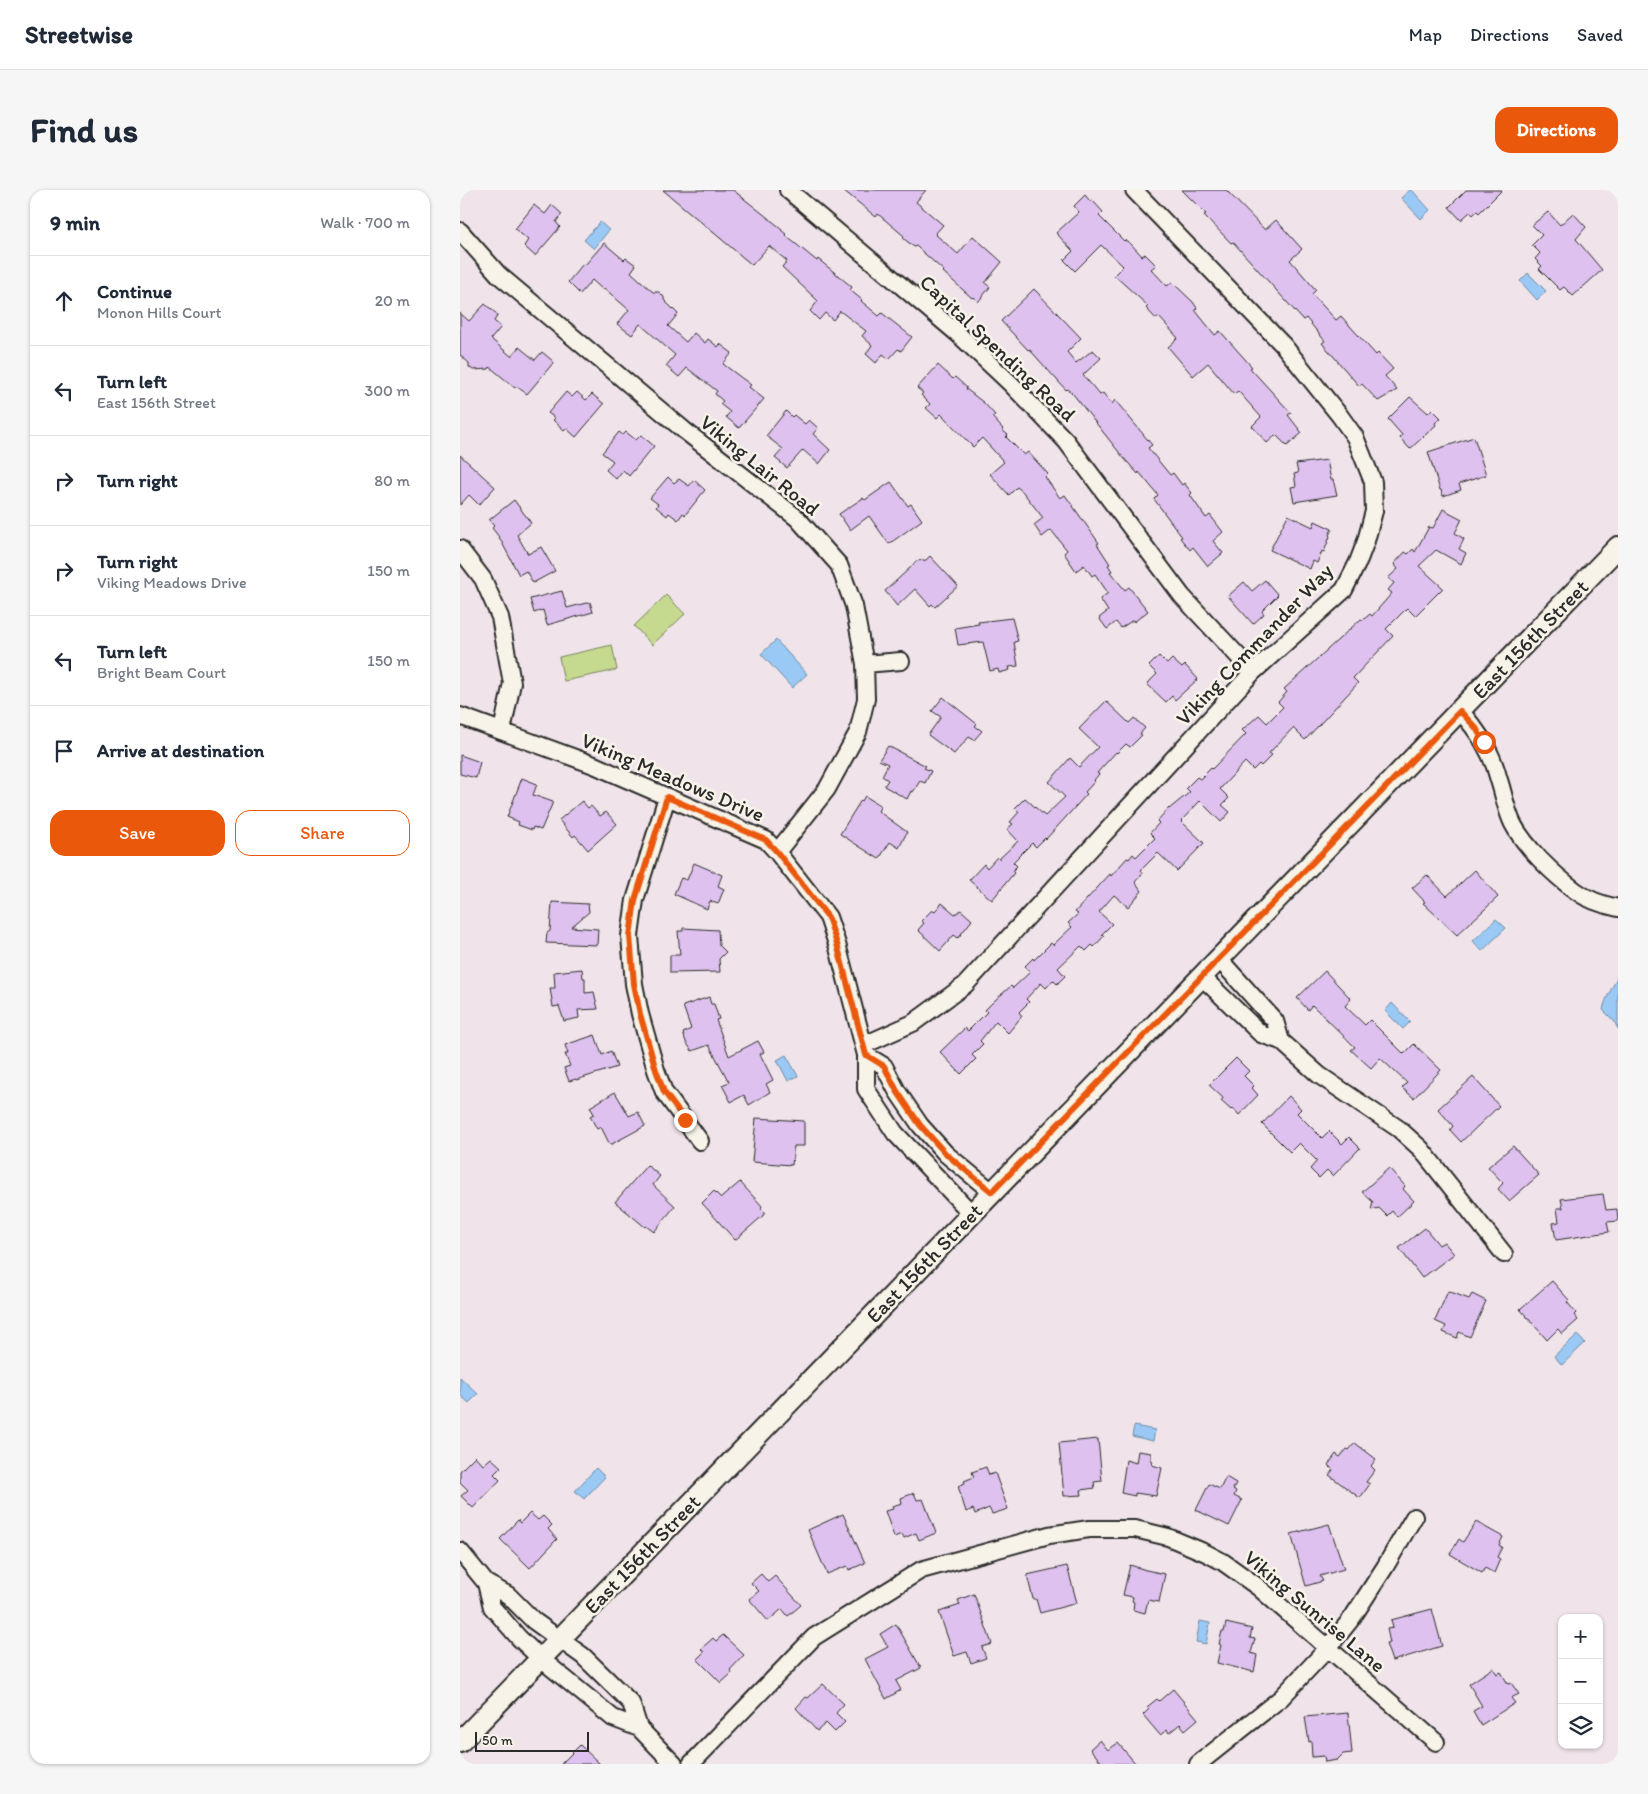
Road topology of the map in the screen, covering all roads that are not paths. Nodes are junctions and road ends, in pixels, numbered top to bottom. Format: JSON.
{"nodes":[{"id":1,"x":788,"y":190,"type":"edge"},
{"id":2,"x":1134,"y":190,"type":"edge"},
{"id":3,"x":460,"y":232,"type":"edge"},
{"id":4,"x":1618,"y":547,"type":"edge"},
{"id":5,"x":460,"y":549,"type":"edge"},
{"id":6,"x":901,"y":661,"type":"dead end"},
{"id":7,"x":865,"y":664,"type":"junction"},
{"id":8,"x":1253,"y":672,"type":"junction"},
{"id":9,"x":1460,"y":711,"type":"junction"},
{"id":10,"x":460,"y":716,"type":"edge"},
{"id":11,"x":502,"y":731,"type":"junction"},
{"id":12,"x":667,"y":797,"type":"junction"},
{"id":13,"x":777,"y":852,"type":"junction"},
{"id":14,"x":1618,"y":908,"type":"edge"},
{"id":15,"x":1219,"y":959,"type":"junction"},
{"id":16,"x":1202,"y":977,"type":"junction"},
{"id":17,"x":1281,"y":1041,"type":"junction"},
{"id":18,"x":865,"y":1050,"type":"junction"},
{"id":19,"x":700,"y":1141,"type":"dead end"},
{"id":20,"x":992,"y":1192,"type":"junction"},
{"id":21,"x":972,"y":1213,"type":"junction"},
{"id":22,"x":1504,"y":1254,"type":"dead end"},
{"id":23,"x":1414,"y":1518,"type":"dead end"},
{"id":24,"x":460,"y":1551,"type":"edge"},
{"id":25,"x":486,"y":1583,"type":"junction"},
{"id":26,"x":559,"y":1639,"type":"junction"},
{"id":27,"x":1328,"y":1648,"type":"junction"},
{"id":28,"x":540,"y":1659,"type":"junction"},
{"id":29,"x":639,"y":1728,"type":"junction"},
{"id":30,"x":460,"y":1742,"type":"edge"},
{"id":31,"x":1436,"y":1742,"type":"dead end"},
{"id":32,"x":674,"y":1764,"type":"edge"},
{"id":33,"x":692,"y":1764,"type":"edge"},
{"id":34,"x":1198,"y":1764,"type":"edge"}],
"edges":[{"from":1,"to":8,"type":"street","name":"Capital Spending Road"},
{"from":2,"to":8,"type":"street","name":"Viking Commander Way"},
{"from":3,"to":7,"type":"street","name":"Viking Lair Road"},
{"from":4,"to":9,"type":"street","name":"East 156th Street"},
{"from":5,"to":11,"type":"street"},
{"from":6,"to":7,"type":"street"},
{"from":7,"to":13,"type":"street","name":"Viking Lair Road"},
{"from":8,"to":18,"type":"street","name":"Viking Commander Way"},
{"from":9,"to":14,"type":"street"},
{"from":9,"to":15,"type":"street","name":"East 156th Street"},
{"from":10,"to":11,"type":"street","name":"Viking Meadows Drive"},
{"from":11,"to":12,"type":"street","name":"Viking Meadows Drive"},
{"from":12,"to":13,"type":"street","name":"Viking Meadows Drive"},
{"from":12,"to":19,"type":"street"},
{"from":13,"to":18,"type":"street","name":"Viking Meadows Drive"},
{"from":15,"to":16,"type":"street","name":"East 156th Street"},
{"from":15,"to":17,"type":"street"},
{"from":16,"to":17,"type":"street"},
{"from":16,"to":20,"type":"street","name":"East 156th Street"},
{"from":17,"to":22,"type":"street"},
{"from":18,"to":20,"type":"street"},
{"from":18,"to":21,"type":"street","name":"Viking Meadows Drive"},
{"from":20,"to":21,"type":"street","name":"East 156th Street"},
{"from":21,"to":26,"type":"street","name":"East 156th Street"},
{"from":23,"to":27,"type":"street"},
{"from":24,"to":25,"type":"street"},
{"from":25,"to":26,"type":"street"},
{"from":25,"to":28,"type":"street"},
{"from":26,"to":28,"type":"street","name":"East 156th Street"},
{"from":26,"to":29,"type":"street"},
{"from":27,"to":31,"type":"street","name":"Viking Sunrise Lane"},
{"from":27,"to":33,"type":"street","name":"Viking Sunrise Lane"},
{"from":27,"to":34,"type":"street"},
{"from":28,"to":29,"type":"street"},
{"from":28,"to":30,"type":"street","name":"East 156th Street"},
{"from":29,"to":32,"type":"street"}]}
